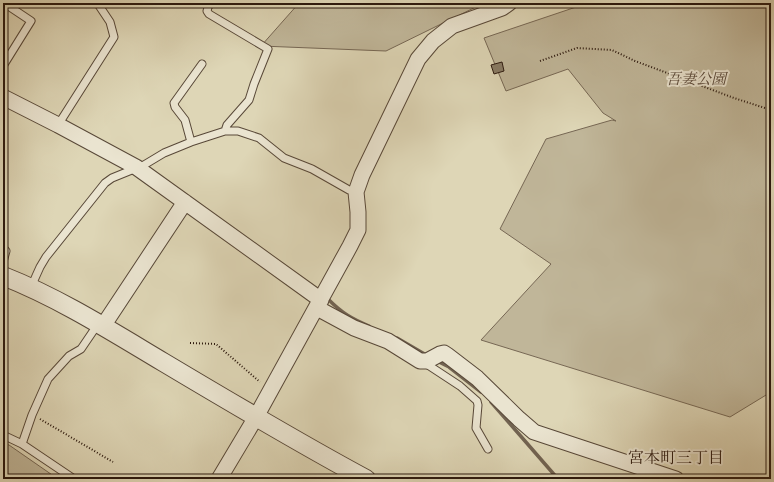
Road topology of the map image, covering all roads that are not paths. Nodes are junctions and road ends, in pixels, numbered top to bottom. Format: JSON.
{"nodes":[{"id":1,"x":4,"y":3,"type":"edge"},
{"id":2,"x":211,"y":3,"type":"edge"},
{"id":3,"x":509,"y":3,"type":"edge"},
{"id":4,"x":98,"y":4,"type":"edge"},
{"id":5,"x":202,"y":64,"type":"dead end"},
{"id":6,"x":3,"y":66,"type":"edge"},
{"id":7,"x":3,"y":97,"type":"edge"},
{"id":8,"x":58,"y":125,"type":"junction"},
{"id":9,"x":225,"y":131,"type":"junction"},
{"id":10,"x":190,"y":142,"type":"junction"},
{"id":11,"x":136,"y":167,"type":"junction"},
{"id":12,"x":356,"y":192,"type":"junction"},
{"id":13,"x":185,"y":202,"type":"junction"},
{"id":14,"x":3,"y":248,"type":"edge"},
{"id":15,"x":3,"y":262,"type":"edge"},
{"id":16,"x":3,"y":276,"type":"edge"},
{"id":17,"x":31,"y":288,"type":"junction"},
{"id":18,"x":319,"y":304,"type":"junction"},
{"id":19,"x":101,"y":325,"type":"junction"},
{"id":20,"x":429,"y":360,"type":"junction"},
{"id":21,"x":256,"y":417,"type":"junction"},
{"id":22,"x":3,"y":435,"type":"edge"},
{"id":23,"x":22,"y":444,"type":"junction"},
{"id":24,"x":488,"y":449,"type":"dead end"},
{"id":25,"x":74,"y":479,"type":"edge"},
{"id":26,"x":219,"y":479,"type":"edge"},
{"id":27,"x":366,"y":479,"type":"edge"},
{"id":28,"x":676,"y":479,"type":"edge"}],
"edges":[{"from":1,"to":6,"type":"lane"},
{"from":2,"to":9,"type":"lane"},
{"from":3,"to":12,"type":"street"},
{"from":4,"to":8,"type":"lane"},
{"from":5,"to":10,"type":"lane"},
{"from":7,"to":8,"type":"street"},
{"from":8,"to":11,"type":"street"},
{"from":9,"to":10,"type":"lane"},
{"from":9,"to":12,"type":"lane"},
{"from":10,"to":11,"type":"lane"},
{"from":11,"to":13,"type":"street"},
{"from":11,"to":17,"type":"lane"},
{"from":12,"to":18,"type":"street"},
{"from":13,"to":18,"type":"street"},
{"from":13,"to":19,"type":"street"},
{"from":14,"to":15,"type":"lane"},
{"from":16,"to":17,"type":"street"},
{"from":17,"to":19,"type":"street"},
{"from":18,"to":20,"type":"street"},
{"from":18,"to":21,"type":"street"},
{"from":19,"to":21,"type":"street"},
{"from":19,"to":23,"type":"lane"},
{"from":20,"to":24,"type":"lane"},
{"from":20,"to":28,"type":"street"},
{"from":21,"to":26,"type":"street"},
{"from":21,"to":27,"type":"street"},
{"from":22,"to":23,"type":"lane"},
{"from":23,"to":25,"type":"lane"}]}
